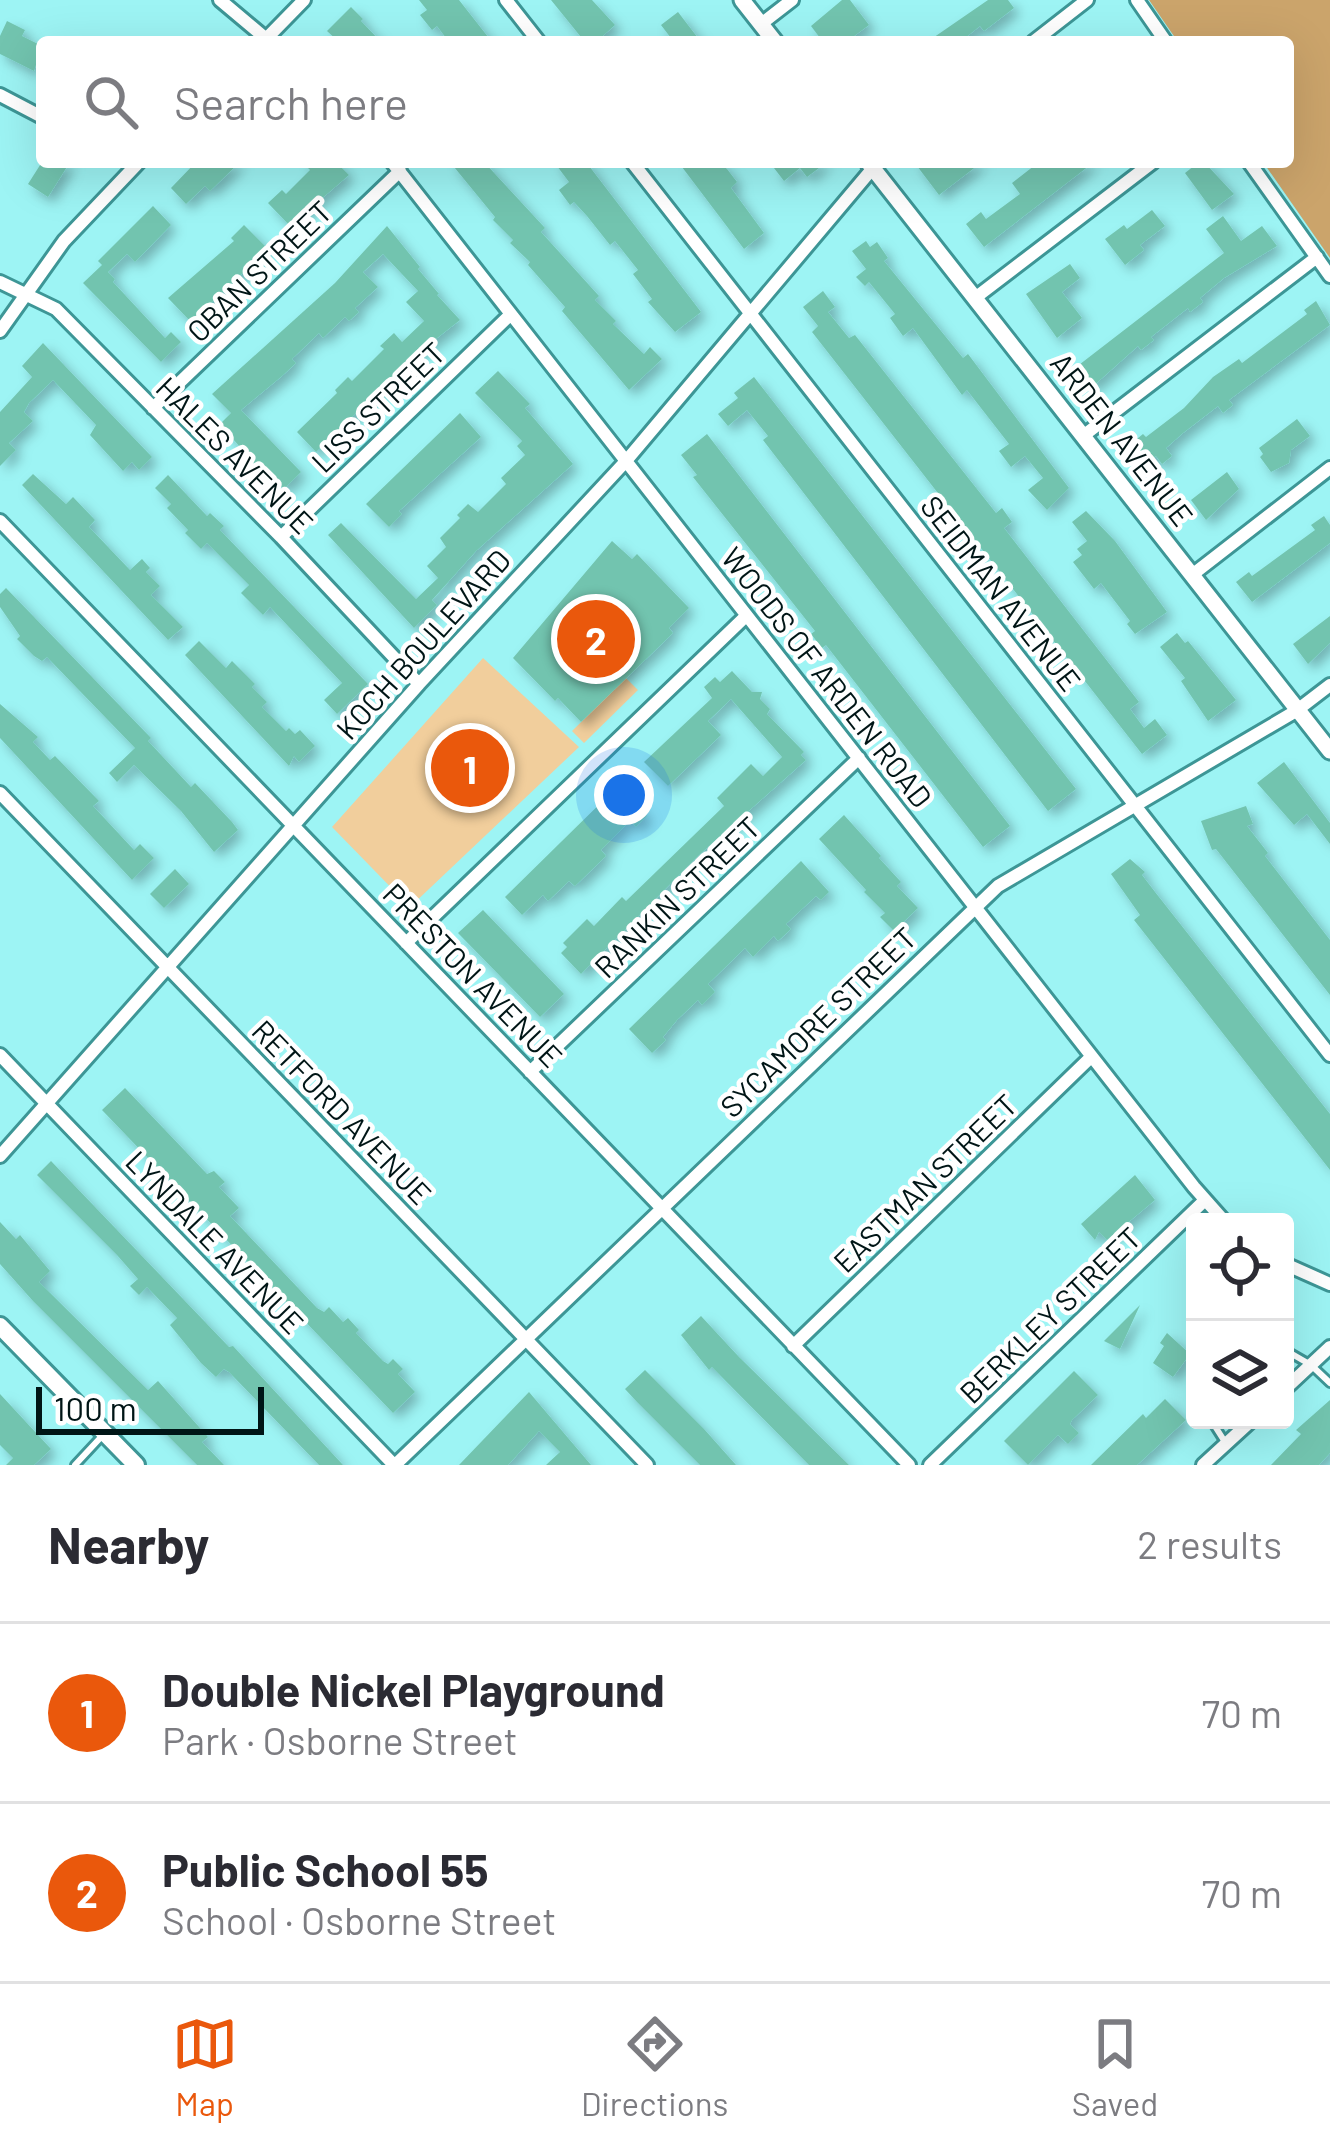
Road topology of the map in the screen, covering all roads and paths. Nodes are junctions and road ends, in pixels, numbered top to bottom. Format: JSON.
{"nodes":[{"id":1,"x":220,"y":0,"type":"edge"},
{"id":2,"x":304,"y":0,"type":"edge"},
{"id":3,"x":506,"y":0,"type":"edge"},
{"id":4,"x":742,"y":0,"type":"edge"},
{"id":5,"x":792,"y":0,"type":"edge"},
{"id":6,"x":1087,"y":0,"type":"edge"},
{"id":7,"x":1137,"y":0,"type":"edge"},
{"id":8,"x":761,"y":24,"type":"junction"},
{"id":9,"x":261,"y":36,"type":"edge"},
{"id":10,"x":272,"y":36,"type":"edge"},
{"id":11,"x":534,"y":36,"type":"edge"},
{"id":12,"x":770,"y":36,"type":"edge"},
{"id":13,"x":1041,"y":36,"type":"edge"},
{"id":14,"x":1162,"y":36,"type":"edge"},
{"id":15,"x":0,"y":95,"type":"edge"},
{"id":16,"x":36,"y":114,"type":"edge"},
{"id":17,"x":128,"y":168,"type":"edge"},
{"id":18,"x":394,"y":168,"type":"edge"},
{"id":19,"x":398,"y":168,"type":"edge"},
{"id":20,"x":637,"y":168,"type":"edge"},
{"id":21,"x":870,"y":168,"type":"edge"},
{"id":22,"x":876,"y":168,"type":"edge"},
{"id":23,"x":1145,"y":168,"type":"edge"},
{"id":24,"x":1253,"y":168,"type":"edge"},
{"id":25,"x":1316,"y":257,"type":"junction"},
{"id":26,"x":1330,"y":276,"type":"edge"},
{"id":27,"x":0,"y":282,"type":"edge"},
{"id":28,"x":24,"y":293,"type":"junction"},
{"id":29,"x":975,"y":298,"type":"junction"},
{"id":30,"x":749,"y":312,"type":"junction"},
{"id":31,"x":511,"y":314,"type":"junction"},
{"id":32,"x":0,"y":331,"type":"edge"},
{"id":33,"x":153,"y":408,"type":"junction"},
{"id":34,"x":1083,"y":436,"type":"junction"},
{"id":35,"x":626,"y":461,"type":"junction"},
{"id":36,"x":1330,"y":468,"type":"edge"},
{"id":37,"x":0,"y":521,"type":"edge"},
{"id":38,"x":281,"y":537,"type":"junction"},
{"id":39,"x":1192,"y":575,"type":"junction"},
{"id":40,"x":746,"y":616,"type":"junction"},
{"id":41,"x":419,"y":684,"type":"junction"},
{"id":42,"x":1330,"y":685,"type":"edge"},
{"id":43,"x":1296,"y":711,"type":"junction"},
{"id":44,"x":1330,"y":752,"type":"edge"},
{"id":45,"x":859,"y":758,"type":"junction"},
{"id":46,"x":0,"y":794,"type":"edge"},
{"id":47,"x":1136,"y":806,"type":"junction"},
{"id":48,"x":294,"y":826,"type":"junction"},
{"id":49,"x":975,"y":907,"type":"junction"},
{"id":50,"x":406,"y":943,"type":"junction"},
{"id":51,"x":167,"y":967,"type":"junction"},
{"id":52,"x":0,"y":1055,"type":"edge"},
{"id":53,"x":1330,"y":1055,"type":"edge"},
{"id":54,"x":1091,"y":1057,"type":"junction"},
{"id":55,"x":530,"y":1072,"type":"junction"},
{"id":56,"x":47,"y":1103,"type":"junction"},
{"id":57,"x":0,"y":1156,"type":"edge"},
{"id":58,"x":1204,"y":1201,"type":"junction"},
{"id":59,"x":662,"y":1209,"type":"junction"},
{"id":60,"x":1216,"y":1213,"type":"edge"},
{"id":61,"x":1294,"y":1268,"type":"edge"},
{"id":62,"x":1330,"y":1284,"type":"edge"},
{"id":63,"x":0,"y":1326,"type":"edge"},
{"id":64,"x":526,"y":1340,"type":"junction"},
{"id":65,"x":793,"y":1346,"type":"junction"},
{"id":66,"x":1330,"y":1347,"type":"edge"},
{"id":67,"x":1294,"y":1355,"type":"edge"},
{"id":68,"x":1311,"y":1365,"type":"junction"},
{"id":69,"x":1294,"y":1381,"type":"edge"},
{"id":70,"x":1330,"y":1383,"type":"edge"},
{"id":71,"x":1217,"y":1429,"type":"edge"},
{"id":72,"x":1242,"y":1429,"type":"edge"},
{"id":73,"x":105,"y":1433,"type":"junction"},
{"id":74,"x":1226,"y":1444,"type":"junction"},
{"id":75,"x":75,"y":1465,"type":"edge"},
{"id":76,"x":136,"y":1465,"type":"edge"},
{"id":77,"x":395,"y":1465,"type":"edge"},
{"id":78,"x":646,"y":1465,"type":"edge"},
{"id":79,"x":909,"y":1465,"type":"edge"},
{"id":80,"x":930,"y":1465,"type":"edge"},
{"id":81,"x":1203,"y":1465,"type":"edge"}],
"edges":[{"from":1,"to":9,"type":"street"},
{"from":2,"to":10,"type":"street"},
{"from":3,"to":11,"type":"street"},
{"from":4,"to":8,"type":"street"},
{"from":5,"to":8,"type":"street"},
{"from":6,"to":13,"type":"street"},
{"from":7,"to":14,"type":"street"},
{"from":8,"to":12,"type":"street"},
{"from":15,"to":16,"type":"street"},
{"from":17,"to":28,"type":"street"},
{"from":18,"to":33,"type":"street","name":"OBAN STREET"},
{"from":19,"to":31,"type":"street","name":"WOODS OF ARDEN ROAD"},
{"from":20,"to":30,"type":"street","name":"SEIDMAN AVENUE"},
{"from":21,"to":30,"type":"street","name":"KOCH BOULEVARD"},
{"from":22,"to":29,"type":"street","name":"ARDEN AVENUE"},
{"from":23,"to":29,"type":"street"},
{"from":24,"to":25,"type":"street"},
{"from":25,"to":26,"type":"street"},
{"from":25,"to":34,"type":"street"},
{"from":27,"to":28,"type":"street","name":"HALES AVENUE"},
{"from":28,"to":32,"type":"street"},
{"from":28,"to":33,"type":"street","name":"HALES AVENUE"},
{"from":29,"to":34,"type":"street","name":"ARDEN AVENUE"},
{"from":30,"to":35,"type":"street","name":"KOCH BOULEVARD"},
{"from":30,"to":47,"type":"street","name":"SEIDMAN AVENUE"},
{"from":31,"to":35,"type":"street","name":"WOODS OF ARDEN ROAD"},
{"from":31,"to":38,"type":"street","name":"LISS STREET"},
{"from":33,"to":38,"type":"street","name":"HALES AVENUE"},
{"from":34,"to":39,"type":"street","name":"ARDEN AVENUE"},
{"from":35,"to":40,"type":"street","name":"WOODS OF ARDEN ROAD"},
{"from":35,"to":41,"type":"street","name":"KOCH BOULEVARD"},
{"from":36,"to":39,"type":"street"},
{"from":37,"to":48,"type":"street","name":"PRESTON AVENUE"},
{"from":38,"to":41,"type":"street","name":"HALES AVENUE"},
{"from":39,"to":43,"type":"street","name":"ARDEN AVENUE"},
{"from":40,"to":45,"type":"street","name":"WOODS OF ARDEN ROAD"},
{"from":40,"to":50,"type":"street"},
{"from":41,"to":48,"type":"street","name":"KOCH BOULEVARD"},
{"from":42,"to":43,"type":"street","name":"SYCAMORE STREET"},
{"from":43,"to":44,"type":"street","name":"ARDEN AVENUE"},
{"from":43,"to":47,"type":"street","name":"SYCAMORE STREET"},
{"from":45,"to":49,"type":"street","name":"WOODS OF ARDEN ROAD"},
{"from":45,"to":55,"type":"street","name":"RANKIN STREET"},
{"from":46,"to":51,"type":"street","name":"RETFORD AVENUE"},
{"from":47,"to":49,"type":"street","name":"SYCAMORE STREET"},
{"from":47,"to":53,"type":"street","name":"SEIDMAN AVENUE"},
{"from":48,"to":50,"type":"street","name":"PRESTON AVENUE"},
{"from":48,"to":51,"type":"street","name":"KOCH BOULEVARD"},
{"from":49,"to":54,"type":"street","name":"WOODS OF ARDEN ROAD"},
{"from":49,"to":59,"type":"street","name":"SYCAMORE STREET"},
{"from":50,"to":55,"type":"street","name":"PRESTON AVENUE"},
{"from":51,"to":56,"type":"street","name":"KOCH BOULEVARD"},
{"from":51,"to":64,"type":"street","name":"RETFORD AVENUE"},
{"from":52,"to":56,"type":"street","name":"LYNDALE AVENUE"},
{"from":54,"to":58,"type":"street","name":"WOODS OF ARDEN ROAD"},
{"from":54,"to":65,"type":"street","name":"EASTMAN STREET"},
{"from":55,"to":59,"type":"street","name":"PRESTON AVENUE"},
{"from":56,"to":57,"type":"street","name":"KOCH BOULEVARD"},
{"from":56,"to":77,"type":"street","name":"LYNDALE AVENUE"},
{"from":58,"to":60,"type":"street","name":"WOODS OF ARDEN ROAD"},
{"from":58,"to":80,"type":"street","name":"BERKLEY STREET"},
{"from":59,"to":64,"type":"street","name":"SYCAMORE STREET"},
{"from":59,"to":65,"type":"street","name":"PRESTON AVENUE"},
{"from":61,"to":62,"type":"street"},
{"from":63,"to":73,"type":"main road"},
{"from":64,"to":77,"type":"street","name":"SYCAMORE STREET"},
{"from":64,"to":78,"type":"street","name":"RETFORD AVENUE"},
{"from":65,"to":79,"type":"street","name":"PRESTON AVENUE"},
{"from":66,"to":68,"type":"street"},
{"from":67,"to":68,"type":"lane"},
{"from":68,"to":69,"type":"street"},
{"from":68,"to":70,"type":"lane"},
{"from":71,"to":74,"type":"lane"},
{"from":72,"to":74,"type":"street"},
{"from":73,"to":75,"type":"lane"},
{"from":73,"to":76,"type":"main road"},
{"from":74,"to":81,"type":"street"}]}
